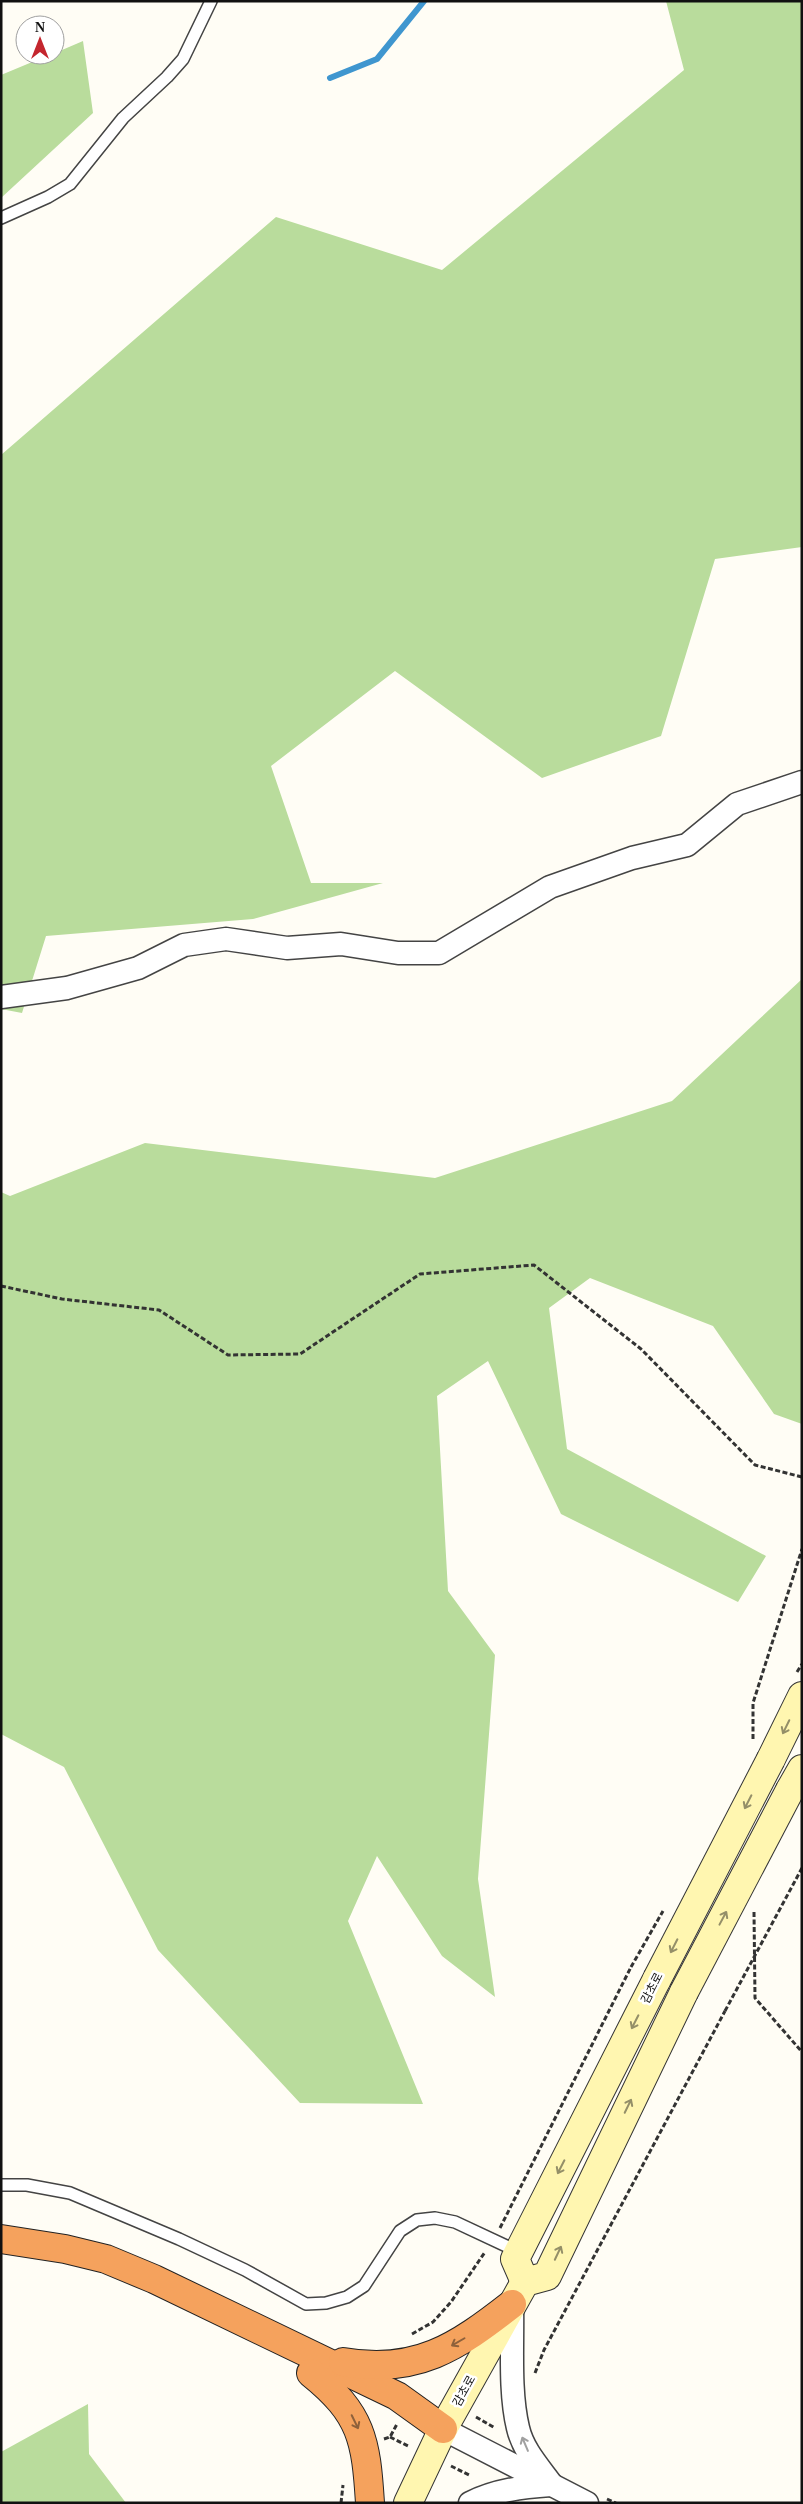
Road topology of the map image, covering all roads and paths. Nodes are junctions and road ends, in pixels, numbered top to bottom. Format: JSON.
{"nodes":[{"id":1,"x":211,"y":1,"type":"edge"},
{"id":2,"x":1,"y":218,"type":"edge"},
{"id":3,"x":802,"y":782,"type":"edge"},
{"id":4,"x":1,"y":997,"type":"edge"},
{"id":5,"x":1,"y":1286,"type":"edge"},
{"id":6,"x":802,"y":1477,"type":"edge"},
{"id":7,"x":802,"y":1696,"type":"edge"},
{"id":8,"x":796,"y":1780,"type":"edge"},
{"id":9,"x":802,"y":1868,"type":"edge"},
{"id":10,"x":631,"y":1967,"type":"dead end"},
{"id":11,"x":1,"y":2185,"type":"edge"},
{"id":12,"x":1,"y":2239,"type":"edge"},
{"id":13,"x":493,"y":2240,"type":"junction"},
{"id":14,"x":1,"y":2252,"type":"edge"},
{"id":15,"x":519,"y":2252,"type":"junction"},
{"id":16,"x":518,"y":2293,"type":"junction"},
{"id":17,"x":433,"y":2322,"type":"dead end"},
{"id":18,"x":317,"y":2366,"type":"junction"},
{"id":19,"x":534,"y":2376,"type":"dead end"},
{"id":20,"x":518,"y":2424,"type":"junction"},
{"id":21,"x":443,"y":2428,"type":"junction"},
{"id":22,"x":484,"y":2450,"type":"junction"},
{"id":23,"x":552,"y":2485,"type":"junction"},
{"id":24,"x":475,"y":2500,"type":"edge"},
{"id":25,"x":370,"y":2503,"type":"edge"},
{"id":26,"x":408,"y":2503,"type":"edge"},
{"id":27,"x":587,"y":2503,"type":"edge"}],
"edges":[{"from":1,"to":2,"type":"lane"},
{"from":3,"to":4,"type":"street"},
{"from":5,"to":6,"type":"path"},
{"from":7,"to":15,"type":"main road","name":"감초로","one_way":true,"bridge":true},
{"from":16,"to":8,"type":"main road","one_way":true,"bridge":true},
{"from":9,"to":19,"type":"path","bridge":true},
{"from":10,"to":13,"type":"path"},
{"from":11,"to":13,"type":"lane"},
{"from":12,"to":18,"type":"highway"},
{"from":13,"to":15,"type":"lane"},
{"from":13,"to":17,"type":"path"},
{"from":14,"to":18,"type":"highway"},
{"from":15,"to":16,"type":"main road"},
{"from":16,"to":18,"type":"highway","one_way":true},
{"from":16,"to":20,"type":"street"},
{"from":16,"to":21,"type":"main road","name":"감초로"},
{"from":18,"to":21,"type":"highway"},
{"from":18,"to":25,"type":"highway","one_way":true},
{"from":20,"to":22,"type":"path"},
{"from":23,"to":20,"type":"street","one_way":true},
{"from":21,"to":22,"type":"street"},
{"from":21,"to":26,"type":"main road","name":"감초로"},
{"from":22,"to":23,"type":"street"},
{"from":22,"to":24,"type":"path"},
{"from":23,"to":24,"type":"street"},
{"from":23,"to":27,"type":"street"}]}
